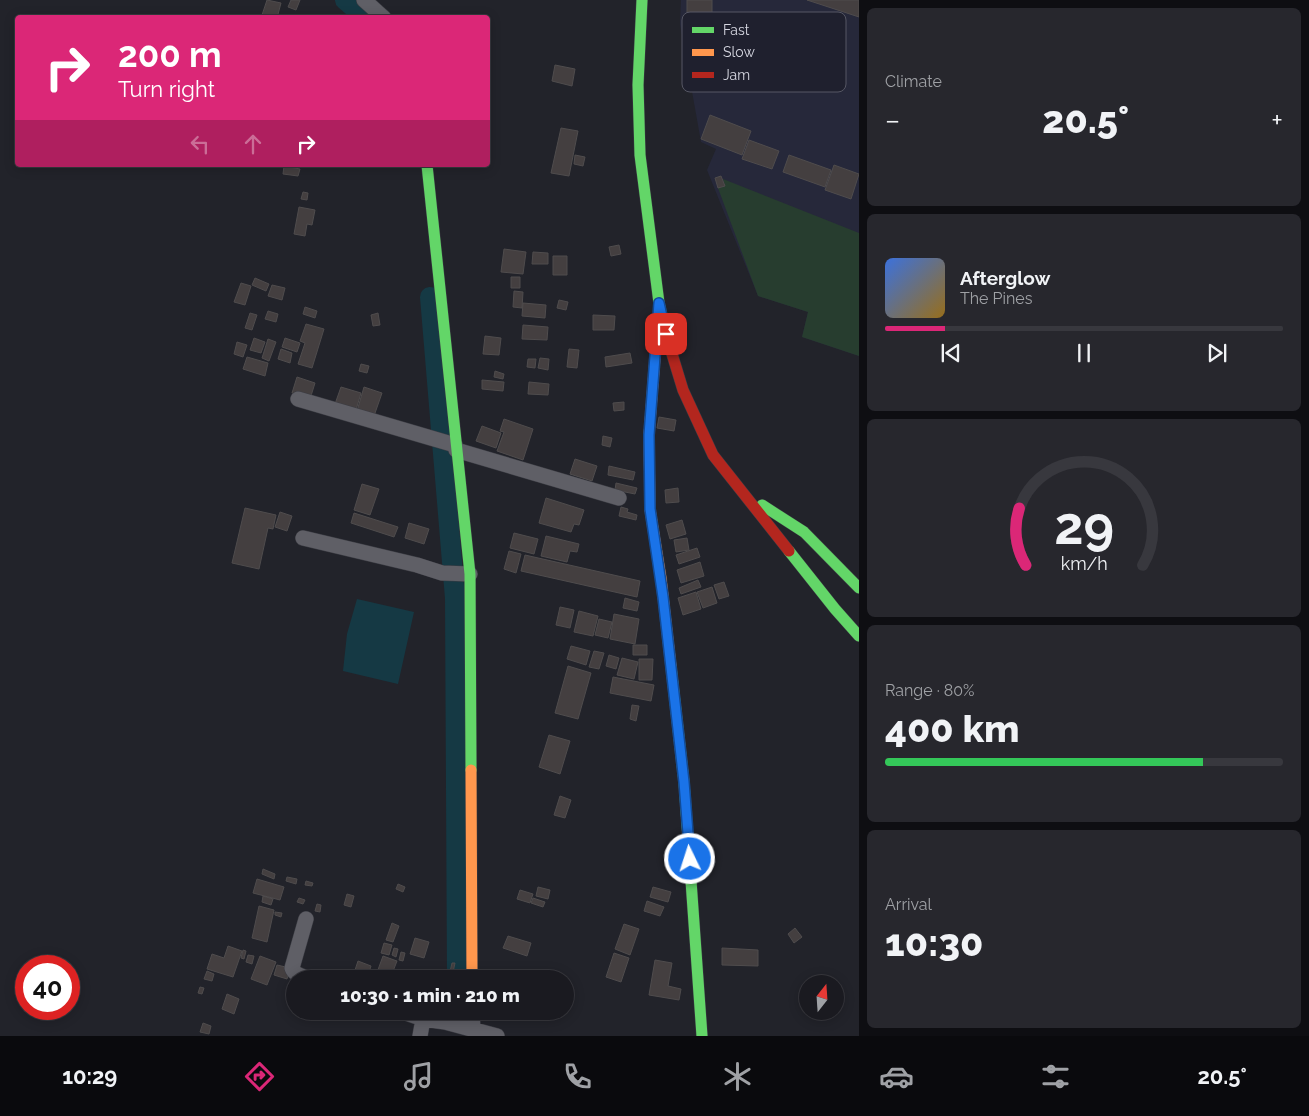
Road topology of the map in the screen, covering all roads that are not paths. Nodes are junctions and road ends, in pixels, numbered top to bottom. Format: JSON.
{"nodes":[{"id":1,"x":364,"y":0,"type":"edge"},
{"id":2,"x":642,"y":0,"type":"edge"},
{"id":3,"x":381,"y":15,"type":"edge"},
{"id":4,"x":427,"y":167,"type":"edge"},
{"id":5,"x":659,"y":303,"type":"junction"},
{"id":6,"x":298,"y":399,"type":"dead end"},
{"id":7,"x":453,"y":446,"type":"junction"},
{"id":8,"x":742,"y":492,"type":"junction"},
{"id":9,"x":619,"y":498,"type":"dead end"},
{"id":10,"x":303,"y":538,"type":"dead end"},
{"id":11,"x":465,"y":574,"type":"junction"},
{"id":12,"x":859,"y":588,"type":"edge"},
{"id":13,"x":859,"y":636,"type":"edge"},
{"id":14,"x":306,"y":919,"type":"dead end"},
{"id":15,"x":292,"y":970,"type":"edge"},
{"id":16,"x":472,"y":970,"type":"edge"},
{"id":17,"x":423,"y":1020,"type":"joint"},
{"id":18,"x":472,"y":1020,"type":"edge"},
{"id":19,"x":472,"y":1029,"type":"junction"},
{"id":20,"x":420,"y":1036,"type":"edge"},
{"id":21,"x":497,"y":1036,"type":"edge"},
{"id":22,"x":702,"y":1036,"type":"edge"}],
"edges":[{"from":1,"to":3,"type":"street"},
{"from":2,"to":5,"type":"main road"},
{"from":4,"to":7,"type":"main road"},
{"from":5,"to":8,"type":"main road"},
{"from":5,"to":22,"type":"main road"},
{"from":6,"to":7,"type":"street"},
{"from":7,"to":9,"type":"street"},
{"from":7,"to":11,"type":"main road"},
{"from":8,"to":12,"type":"main road"},
{"from":8,"to":13,"type":"main road"},
{"from":10,"to":11,"type":"street"},
{"from":11,"to":16,"type":"main road"},
{"from":14,"to":15,"type":"street"},
{"from":17,"to":19,"type":"street"},
{"from":17,"to":20,"type":"street"},
{"from":18,"to":19,"type":"street"},
{"from":19,"to":21,"type":"street"}]}
